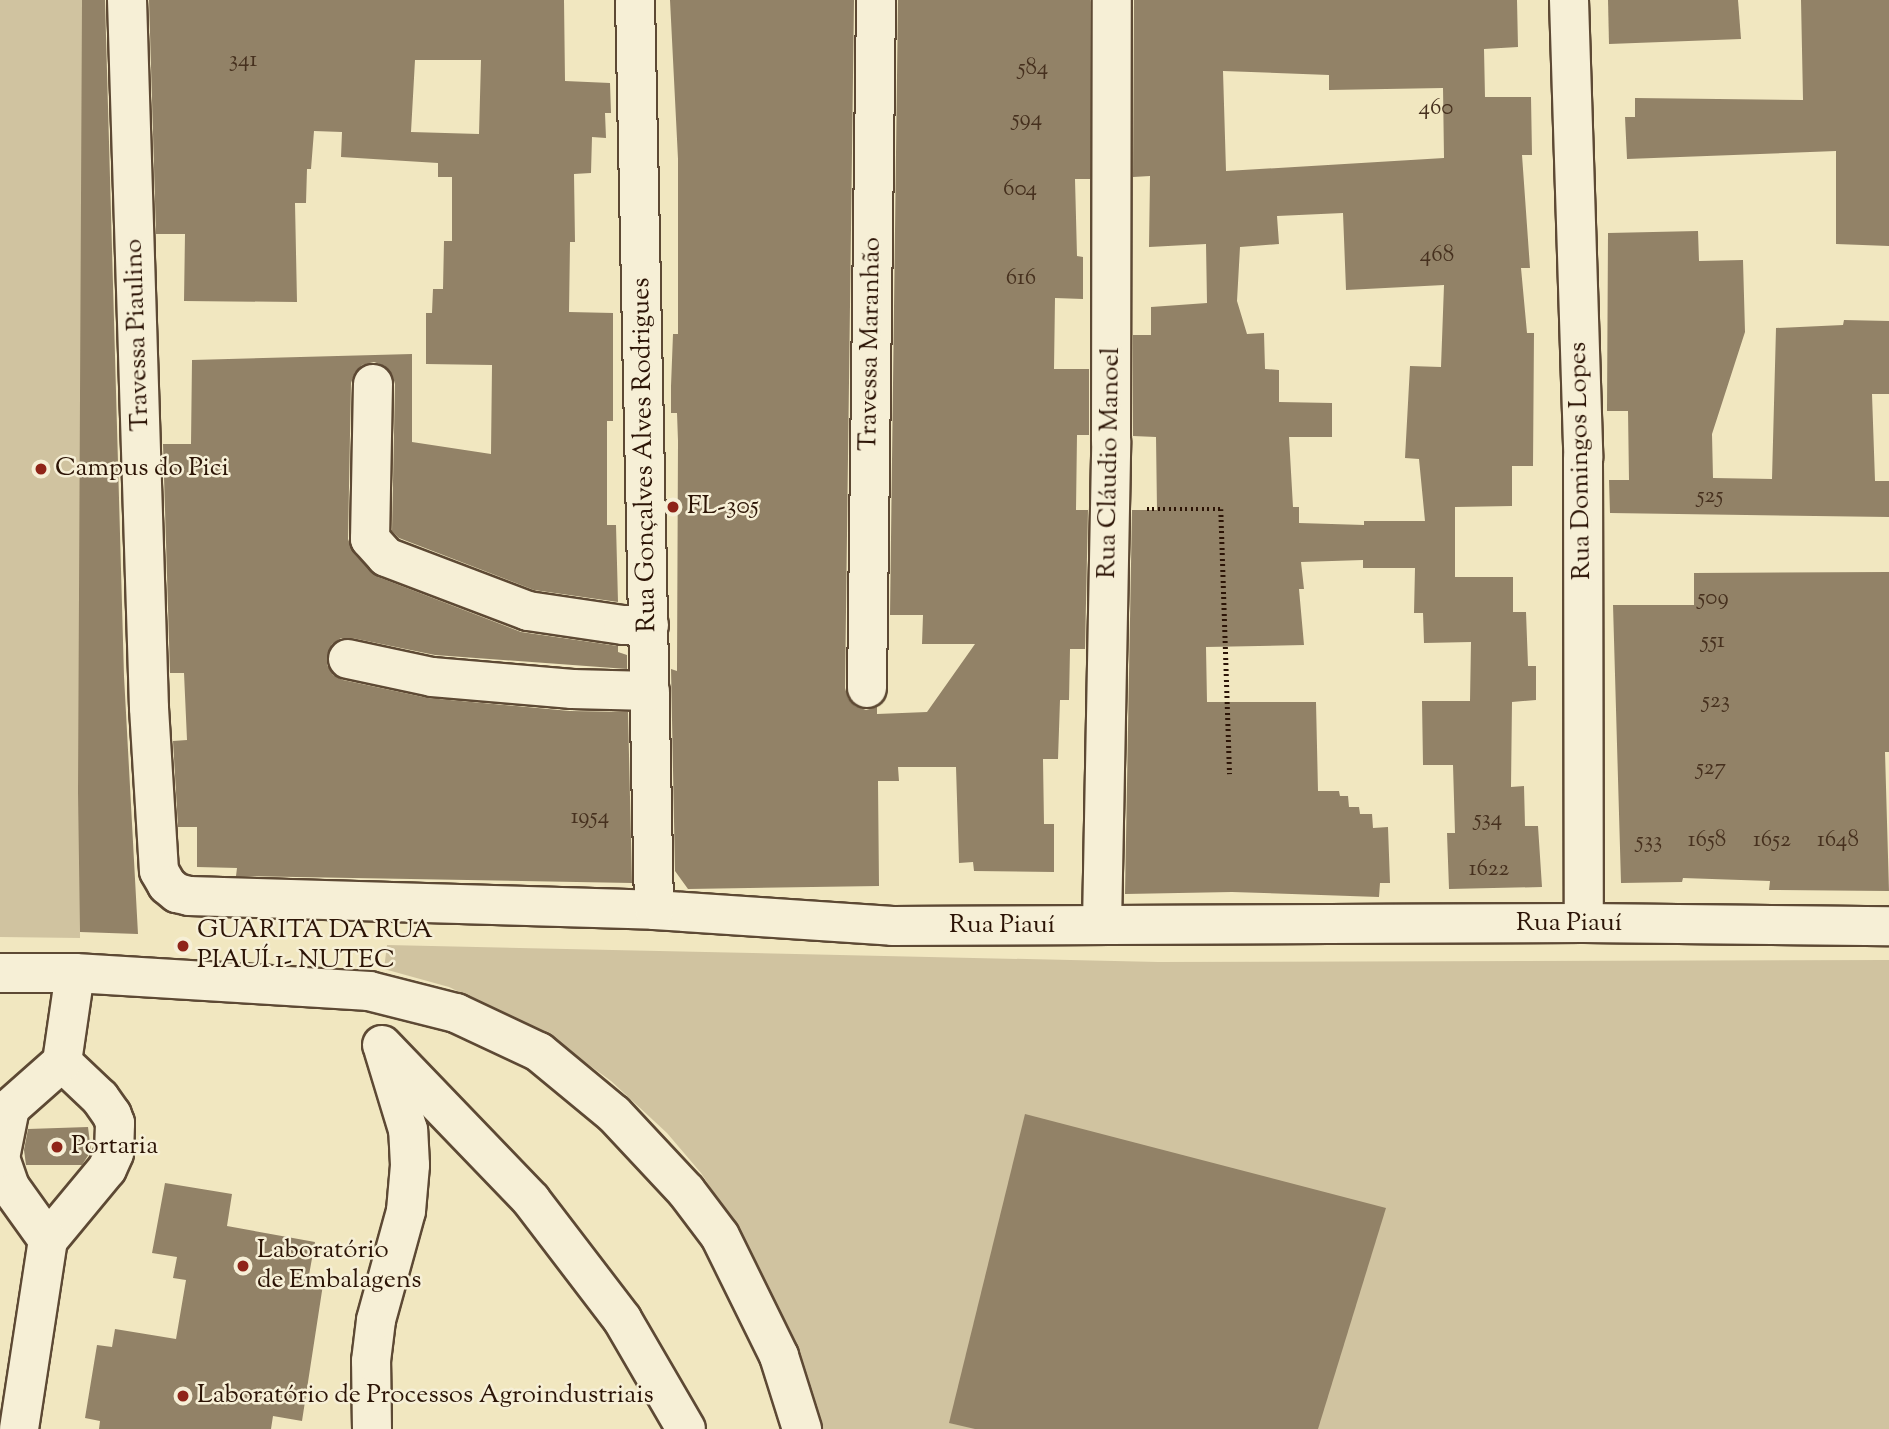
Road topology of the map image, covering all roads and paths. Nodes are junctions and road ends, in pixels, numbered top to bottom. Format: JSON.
{"nodes":[{"id":1,"x":127,"y":0,"type":"edge"},
{"id":2,"x":635,"y":0,"type":"edge"},
{"id":3,"x":876,"y":0,"type":"edge"},
{"id":4,"x":1112,"y":0,"type":"edge"},
{"id":5,"x":1569,"y":0,"type":"edge"},
{"id":6,"x":373,"y":384,"type":"dead end"},
{"id":7,"x":1110,"y":509,"type":"junction"},
{"id":8,"x":649,"y":625,"type":"junction"},
{"id":9,"x":348,"y":659,"type":"dead end"},
{"id":10,"x":867,"y":688,"type":"dead end"},
{"id":11,"x":650,"y":691,"type":"junction"},
{"id":12,"x":1230,"y":774,"type":"dead end"},
{"id":13,"x":156,"y":838,"type":"joint"},
{"id":14,"x":654,"y":910,"type":"junction"},
{"id":15,"x":1584,"y":923,"type":"junction"},
{"id":16,"x":1102,"y":925,"type":"junction"},
{"id":17,"x":1889,"y":926,"type":"edge"},
{"id":18,"x":0,"y":973,"type":"edge"},
{"id":19,"x":75,"y":973,"type":"junction"},
{"id":20,"x":369,"y":991,"type":"junction"},
{"id":21,"x":382,"y":1045,"type":"junction"},
{"id":22,"x":62,"y":1062,"type":"junction"},
{"id":23,"x":48,"y":1240,"type":"junction"},
{"id":24,"x":19,"y":1429,"type":"edge"},
{"id":25,"x":372,"y":1429,"type":"edge"},
{"id":26,"x":686,"y":1429,"type":"edge"},
{"id":27,"x":802,"y":1429,"type":"edge"}],
"edges":[{"from":1,"to":13,"type":"street","name":"Travessa Piaulino"},
{"from":2,"to":8,"type":"street","name":"Rua Gonçalves Alves Rodrigues"},
{"from":3,"to":10,"type":"street","name":"Travessa Maranhão"},
{"from":4,"to":7,"type":"street","name":"Rua Cláudio Manoel"},
{"from":5,"to":15,"type":"street","name":"Rua Domingos Lopes"},
{"from":6,"to":8,"type":"street"},
{"from":7,"to":12,"type":"path"},
{"from":7,"to":16,"type":"street","name":"Rua Cláudio Manoel"},
{"from":8,"to":11,"type":"street","name":"Rua Gonçalves Alves Rodrigues"},
{"from":9,"to":11,"type":"street"},
{"from":11,"to":14,"type":"street","name":"Rua Gonçalves Alves Rodrigues"},
{"from":13,"to":14,"type":"street","name":"Rua Piauí"},
{"from":14,"to":16,"type":"street","name":"Rua Piauí"},
{"from":15,"to":16,"type":"street","name":"Rua Piauí"},
{"from":15,"to":17,"type":"street","name":"Rua Piauí"},
{"from":18,"to":19,"type":"street"},
{"from":19,"to":20,"type":"street"},
{"from":19,"to":22,"type":"street"},
{"from":20,"to":21,"type":"street"},
{"from":20,"to":27,"type":"street"},
{"from":21,"to":25,"type":"street"},
{"from":21,"to":26,"type":"street"},
{"from":22,"to":23,"type":"street"},
{"from":22,"to":23,"type":"street"},
{"from":23,"to":24,"type":"street"}]}
